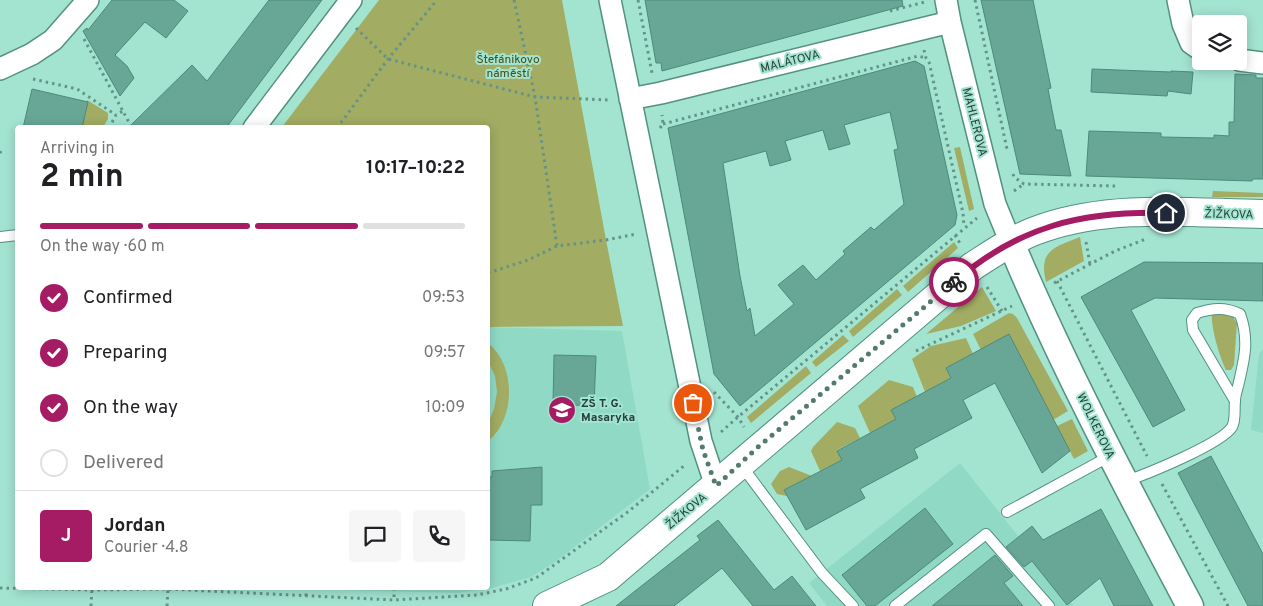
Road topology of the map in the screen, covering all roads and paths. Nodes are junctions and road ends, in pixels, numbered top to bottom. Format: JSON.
{"nodes":[{"id":1,"x":88,"y":0,"type":"edge"},
{"id":2,"x":436,"y":0,"type":"edge"},
{"id":3,"x":514,"y":0,"type":"edge"},
{"id":4,"x":610,"y":0,"type":"edge"},
{"id":5,"x":638,"y":0,"type":"edge"},
{"id":6,"x":946,"y":0,"type":"edge"},
{"id":7,"x":975,"y":0,"type":"edge"},
{"id":8,"x":1178,"y":0,"type":"edge"},
{"id":9,"x":346,"y":5,"type":"edge"},
{"id":10,"x":950,"y":22,"type":"junction"},
{"id":11,"x":86,"y":43,"type":"dead end"},
{"id":12,"x":1192,"y":44,"type":"edge"},
{"id":13,"x":388,"y":59,"type":"junction"},
{"id":14,"x":1247,"y":61,"type":"edge"},
{"id":15,"x":1263,"y":63,"type":"edge"},
{"id":16,"x":0,"y":69,"type":"edge"},
{"id":17,"x":655,"y":76,"type":"dead end"},
{"id":18,"x":29,"y":78,"type":"dead end"},
{"id":19,"x":535,"y":97,"type":"junction"},
{"id":20,"x":630,"y":99,"type":"junction"},
{"id":21,"x":123,"y":111,"type":"junction"},
{"id":22,"x":116,"y":115,"type":"junction"},
{"id":23,"x":663,"y":124,"type":"dead end"},
{"id":24,"x":111,"y":125,"type":"edge"},
{"id":25,"x":130,"y":125,"type":"edge"},
{"id":26,"x":256,"y":125,"type":"edge"},
{"id":27,"x":340,"y":125,"type":"edge"},
{"id":28,"x":1007,"y":152,"type":"dead end"},
{"id":29,"x":1011,"y":170,"type":"dead end"},
{"id":30,"x":1075,"y":185,"type":"dead end"},
{"id":31,"x":1263,"y":214,"type":"edge"},
{"id":32,"x":657,"y":228,"type":"junction"},
{"id":33,"x":15,"y":236,"type":"edge"},
{"id":34,"x":0,"y":238,"type":"edge"},
{"id":35,"x":1153,"y":238,"type":"dead end"},
{"id":36,"x":1011,"y":243,"type":"junction"},
{"id":37,"x":556,"y":246,"type":"junction"},
{"id":38,"x":490,"y":272,"type":"edge"},
{"id":39,"x":1016,"y":304,"type":"dead end"},
{"id":40,"x":911,"y":356,"type":"dead end"},
{"id":41,"x":1234,"y":401,"type":"junction"},
{"id":42,"x":703,"y":450,"type":"junction"},
{"id":43,"x":1111,"y":455,"type":"junction"},
{"id":44,"x":740,"y":464,"type":"junction"},
{"id":45,"x":1155,"y":471,"type":"junction"},
{"id":46,"x":1124,"y":482,"type":"junction"},
{"id":47,"x":716,"y":486,"type":"junction"},
{"id":48,"x":1007,"y":512,"type":"dead end"},
{"id":49,"x":0,"y":588,"type":"edge"},
{"id":50,"x":15,"y":588,"type":"edge"},
{"id":51,"x":92,"y":590,"type":"edge"},
{"id":52,"x":168,"y":590,"type":"edge"},
{"id":53,"x":202,"y":590,"type":"edge"},
{"id":54,"x":306,"y":590,"type":"edge"},
{"id":55,"x":394,"y":590,"type":"edge"},
{"id":56,"x":306,"y":596,"type":"junction"},
{"id":57,"x":394,"y":600,"type":"junction"},
{"id":58,"x":91,"y":606,"type":"edge"},
{"id":59,"x":167,"y":606,"type":"edge"},
{"id":60,"x":547,"y":606,"type":"edge"},
{"id":61,"x":854,"y":606,"type":"edge"},
{"id":62,"x":895,"y":606,"type":"edge"},
{"id":63,"x":1049,"y":606,"type":"edge"},
{"id":64,"x":1190,"y":606,"type":"edge"},
{"id":65,"x":1228,"y":606,"type":"edge"}],
"edges":[{"from":1,"to":16,"type":"street"},
{"from":2,"to":13,"type":"path"},
{"from":3,"to":19,"type":"path"},
{"from":4,"to":20,"type":"street"},
{"from":5,"to":17,"type":"path"},
{"from":6,"to":10,"type":"street","name":"MAHLEROVA"},
{"from":7,"to":28,"type":"path"},
{"from":8,"to":12,"type":"street"},
{"from":9,"to":13,"type":"path"},
{"from":9,"to":26,"type":"street"},
{"from":10,"to":20,"type":"street","name":"MALÁTOVA"},
{"from":10,"to":36,"type":"street","name":"MAHLEROVA"},
{"from":11,"to":21,"type":"path"},
{"from":13,"to":19,"type":"path"},
{"from":13,"to":27,"type":"path"},
{"from":14,"to":15,"type":"street"},
{"from":18,"to":22,"type":"path"},
{"from":19,"to":20,"type":"path"},
{"from":19,"to":37,"type":"path"},
{"from":20,"to":32,"type":"street"},
{"from":21,"to":22,"type":"path"},
{"from":21,"to":25,"type":"path"},
{"from":22,"to":24,"type":"path"},
{"from":23,"to":42,"type":"path"},
{"from":29,"to":30,"type":"path"},
{"from":31,"to":36,"type":"main road","name":"ŽIŽKOVA"},
{"from":32,"to":37,"type":"path"},
{"from":32,"to":42,"type":"street"},
{"from":33,"to":34,"type":"lane"},
{"from":35,"to":45,"type":"path"},
{"from":36,"to":43,"type":"street","name":"WOLKEROVA"},
{"from":36,"to":44,"type":"main road","name":"ŽIŽKOVA"},
{"from":37,"to":38,"type":"path"},
{"from":39,"to":40,"type":"path"},
{"from":41,"to":41,"type":"lane"},
{"from":41,"to":45,"type":"lane"},
{"from":42,"to":47,"type":"street"},
{"from":42,"to":57,"type":"path"},
{"from":43,"to":46,"type":"street","name":"WOLKEROVA"},
{"from":43,"to":48,"type":"lane"},
{"from":44,"to":47,"type":"main road","name":"ŽIŽKOVA"},
{"from":44,"to":61,"type":"lane"},
{"from":45,"to":46,"type":"lane"},
{"from":45,"to":65,"type":"path"},
{"from":46,"to":64,"type":"street","name":"WOLKEROVA"},
{"from":47,"to":60,"type":"main road","name":"ŽIŽKOVA"},
{"from":49,"to":50,"type":"path"},
{"from":51,"to":58,"type":"path"},
{"from":52,"to":59,"type":"path"},
{"from":53,"to":56,"type":"path"},
{"from":54,"to":56,"type":"path"},
{"from":55,"to":57,"type":"path"},
{"from":56,"to":57,"type":"path"},
{"from":62,"to":63,"type":"lane"}]}
